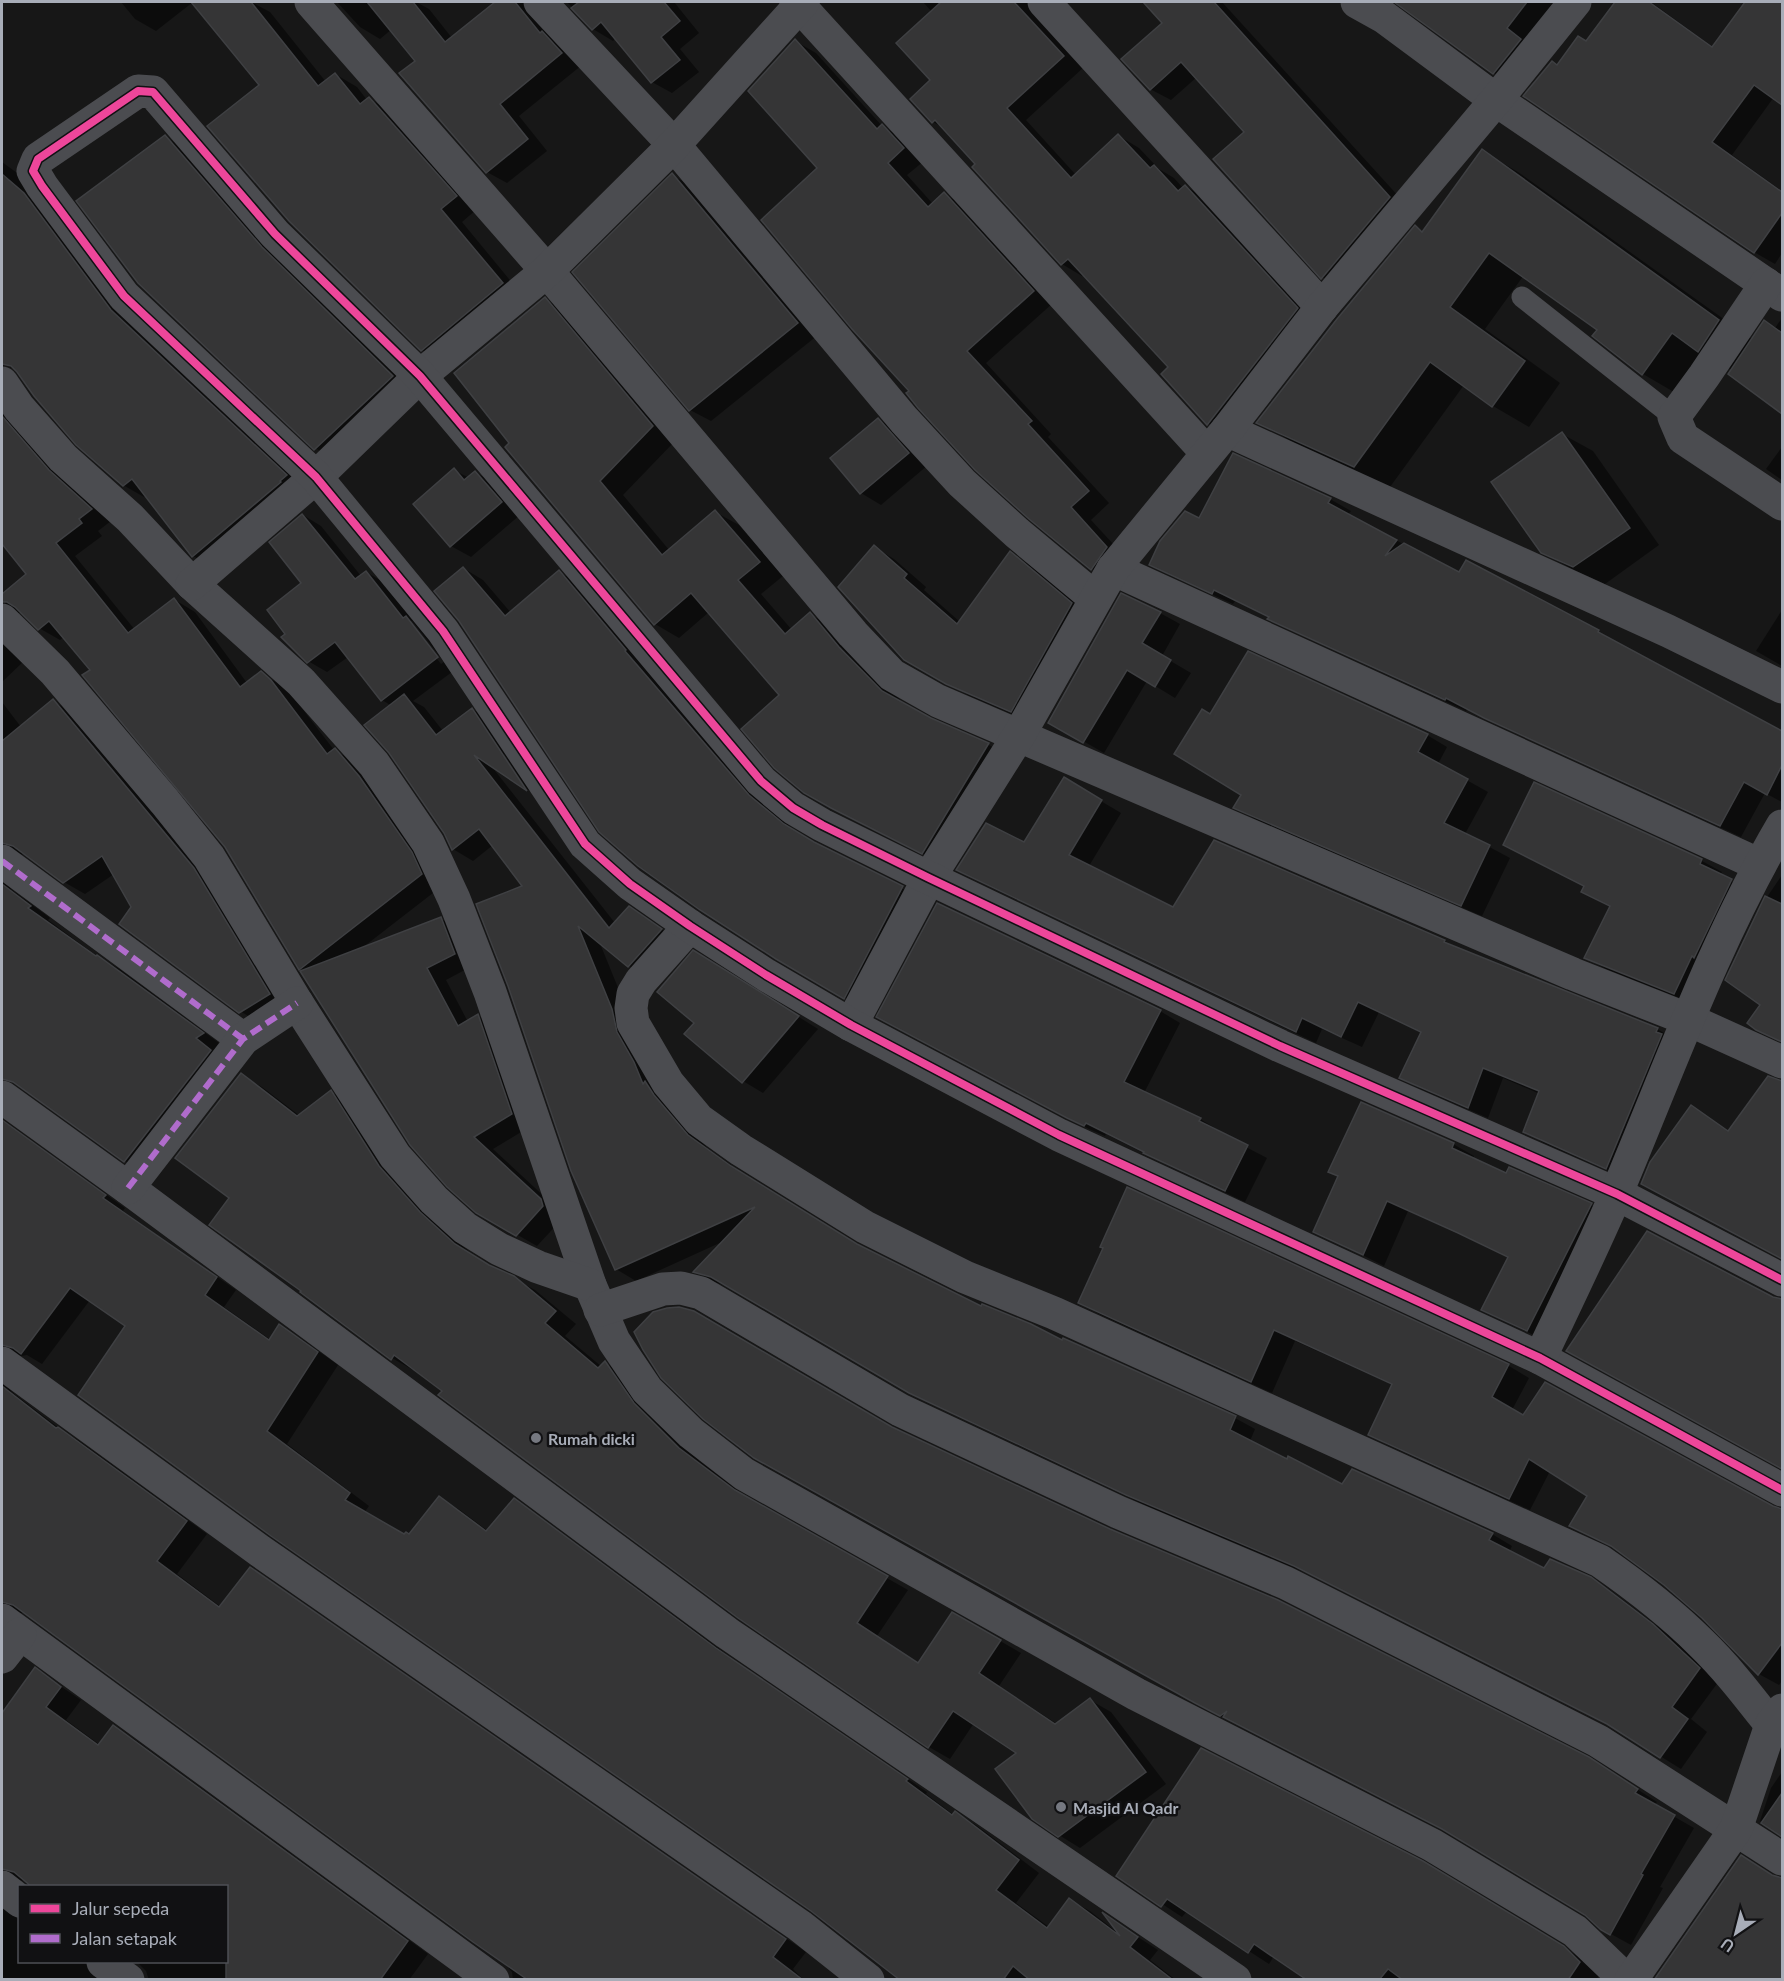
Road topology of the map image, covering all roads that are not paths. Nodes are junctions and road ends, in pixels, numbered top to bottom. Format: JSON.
{"nodes":[{"id":1,"x":311,"y":2,"type":"edge"},
{"id":2,"x":540,"y":2,"type":"edge"},
{"id":3,"x":1044,"y":2,"type":"edge"},
{"id":4,"x":1357,"y":2,"type":"edge"},
{"id":5,"x":1575,"y":2,"type":"edge"},
{"id":6,"x":799,"y":3,"type":"edge"},
{"id":7,"x":1496,"y":100,"type":"junction"},
{"id":8,"x":674,"y":145,"type":"junction"},
{"id":9,"x":547,"y":271,"type":"junction"},
{"id":10,"x":1774,"y":289,"type":"edge"},
{"id":11,"x":1522,"y":297,"type":"dead end"},
{"id":12,"x":1322,"y":307,"type":"junction"},
{"id":13,"x":420,"y":376,"type":"junction"},
{"id":14,"x":2,"y":383,"type":"edge"},
{"id":15,"x":1674,"y":417,"type":"junction"},
{"id":16,"x":1217,"y":442,"type":"junction"},
{"id":17,"x":315,"y":477,"type":"junction"},
{"id":18,"x":1782,"y":504,"type":"edge"},
{"id":19,"x":1113,"y":568,"type":"junction"},
{"id":20,"x":192,"y":584,"type":"junction"},
{"id":21,"x":1095,"y":598,"type":"junction"},
{"id":22,"x":2,"y":620,"type":"edge"},
{"id":23,"x":1782,"y":687,"type":"edge"},
{"id":24,"x":1019,"y":735,"type":"junction"},
{"id":25,"x":1781,"y":831,"type":"edge"},
{"id":26,"x":2,"y":861,"type":"edge"},
{"id":27,"x":1760,"y":865,"type":"junction"},
{"id":28,"x":930,"y":878,"type":"junction"},
{"id":29,"x":690,"y":926,"type":"junction"},
{"id":30,"x":297,"y":1002,"type":"junction"},
{"id":31,"x":1687,"y":1019,"type":"junction"},
{"id":32,"x":851,"y":1024,"type":"junction"},
{"id":33,"x":243,"y":1039,"type":"junction"},
{"id":34,"x":1782,"y":1062,"type":"edge"},
{"id":35,"x":2,"y":1097,"type":"edge"},
{"id":36,"x":128,"y":1188,"type":"junction"},
{"id":37,"x":1617,"y":1194,"type":"junction"},
{"id":38,"x":1782,"y":1280,"type":"edge"},
{"id":39,"x":595,"y":1297,"type":"junction"},
{"id":40,"x":1540,"y":1358,"type":"junction"},
{"id":41,"x":2,"y":1363,"type":"edge"},
{"id":42,"x":1782,"y":1490,"type":"edge"},
{"id":43,"x":8,"y":1637,"type":"edge"},
{"id":44,"x":1777,"y":1717,"type":"edge"},
{"id":45,"x":1736,"y":1829,"type":"junction"},
{"id":46,"x":1782,"y":1859,"type":"edge"},
{"id":47,"x":2,"y":1887,"type":"edge"},
{"id":48,"x":18,"y":1899,"type":"edge"},
{"id":49,"x":104,"y":1963,"type":"edge"},
{"id":50,"x":128,"y":1980,"type":"edge"},
{"id":51,"x":493,"y":1980,"type":"edge"},
{"id":52,"x":868,"y":1980,"type":"edge"},
{"id":53,"x":1235,"y":1980,"type":"edge"},
{"id":54,"x":1626,"y":1980,"type":"edge"},
{"id":55,"x":1631,"y":1980,"type":"edge"}],
"edges":[{"from":1,"to":9,"type":"street"},
{"from":2,"to":8,"type":"street"},
{"from":3,"to":12,"type":"street"},
{"from":4,"to":7,"type":"street"},
{"from":5,"to":7,"type":"street"},
{"from":6,"to":8,"type":"street"},
{"from":6,"to":16,"type":"street"},
{"from":7,"to":10,"type":"street"},
{"from":7,"to":12,"type":"street"},
{"from":8,"to":9,"type":"street"},
{"from":8,"to":21,"type":"street"},
{"from":9,"to":13,"type":"street"},
{"from":9,"to":24,"type":"street"},
{"from":10,"to":15,"type":"street"},
{"from":11,"to":15,"type":"lane"},
{"from":12,"to":16,"type":"street"},
{"from":13,"to":17,"type":"street"},
{"from":13,"to":17,"type":"street"},
{"from":13,"to":28,"type":"street"},
{"from":14,"to":20,"type":"street"},
{"from":15,"to":18,"type":"street"},
{"from":16,"to":19,"type":"street"},
{"from":16,"to":23,"type":"street"},
{"from":17,"to":20,"type":"street"},
{"from":17,"to":29,"type":"street"},
{"from":19,"to":21,"type":"street"},
{"from":19,"to":27,"type":"street"},
{"from":20,"to":39,"type":"street"},
{"from":21,"to":24,"type":"street"},
{"from":22,"to":30,"type":"street"},
{"from":24,"to":28,"type":"street"},
{"from":24,"to":31,"type":"street"},
{"from":25,"to":27,"type":"street"},
{"from":26,"to":33,"type":"street"},
{"from":27,"to":31,"type":"street"},
{"from":28,"to":32,"type":"street"},
{"from":28,"to":37,"type":"street"},
{"from":29,"to":32,"type":"street"},
{"from":29,"to":44,"type":"street"},
{"from":30,"to":33,"type":"street"},
{"from":30,"to":39,"type":"street"},
{"from":31,"to":34,"type":"street"},
{"from":31,"to":37,"type":"street"},
{"from":32,"to":40,"type":"street"},
{"from":33,"to":36,"type":"street"},
{"from":35,"to":36,"type":"street"},
{"from":36,"to":53,"type":"street"},
{"from":37,"to":38,"type":"street"},
{"from":37,"to":40,"type":"street"},
{"from":39,"to":45,"type":"street"},
{"from":39,"to":54,"type":"street"},
{"from":40,"to":42,"type":"street"},
{"from":41,"to":52,"type":"street"},
{"from":43,"to":51,"type":"street"},
{"from":44,"to":45,"type":"street"},
{"from":45,"to":46,"type":"street"},
{"from":45,"to":55,"type":"street"},
{"from":47,"to":48,"type":"street"},
{"from":49,"to":50,"type":"street"}]}
